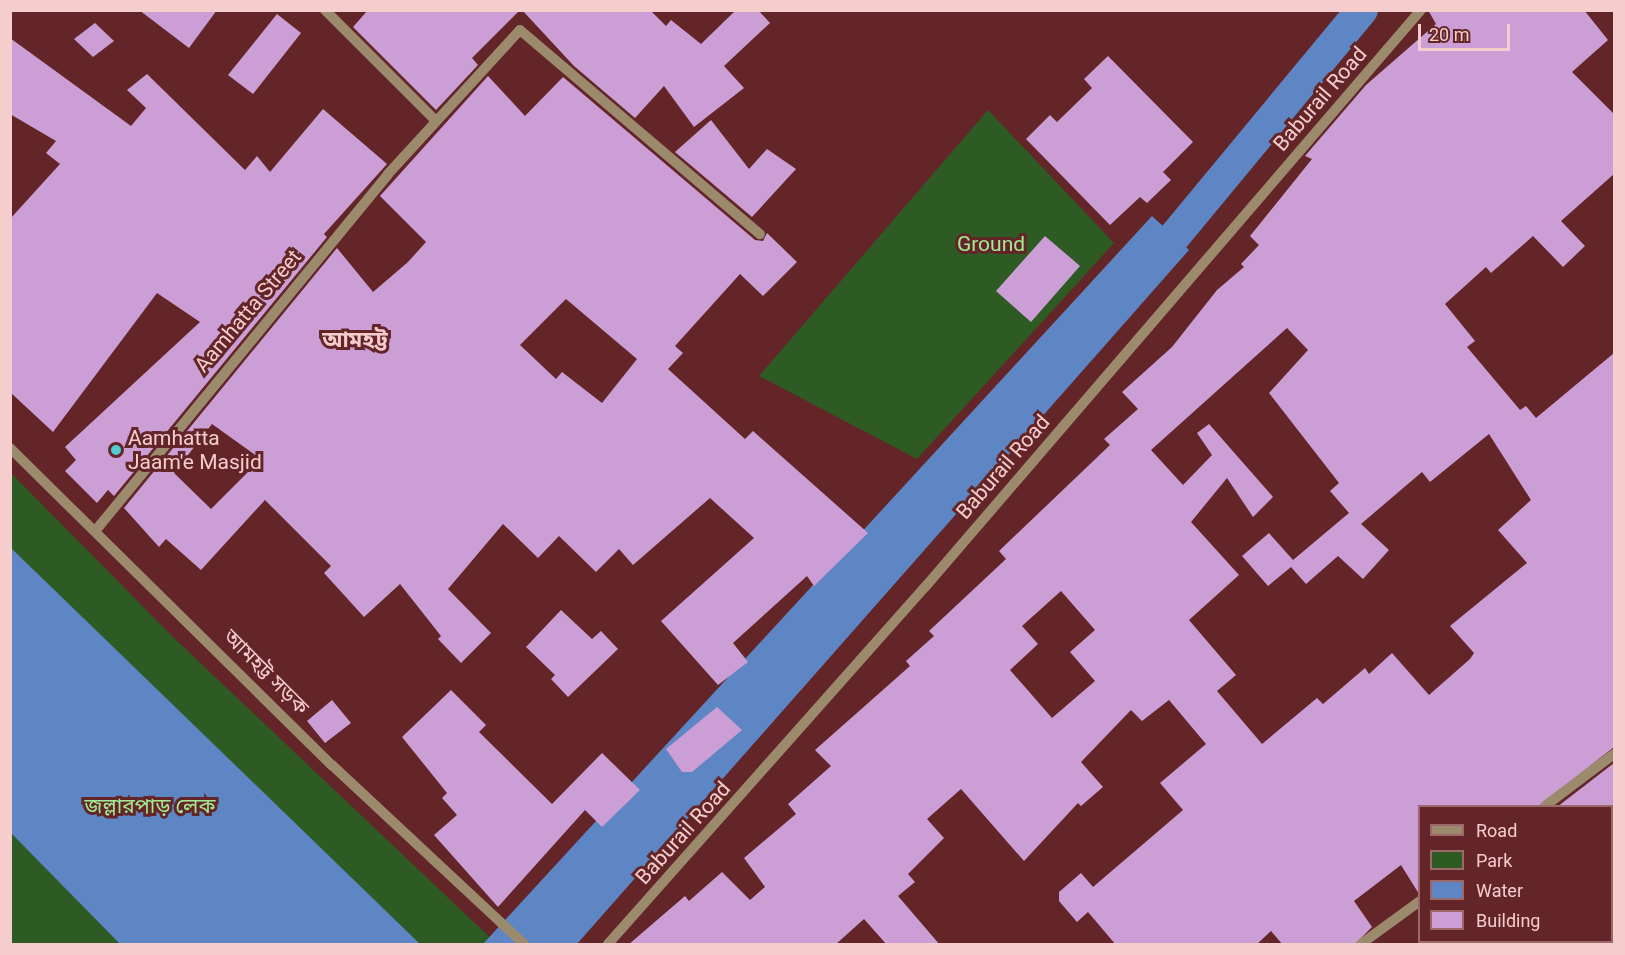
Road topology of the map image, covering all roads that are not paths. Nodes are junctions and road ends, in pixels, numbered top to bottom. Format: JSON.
{"nodes":[{"id":1,"x":325,"y":10,"type":"edge"},
{"id":2,"x":1422,"y":10,"type":"edge"},
{"id":3,"x":436,"y":122,"type":"junction"},
{"id":4,"x":760,"y":234,"type":"dead end"},
{"id":5,"x":10,"y":448,"type":"edge"},
{"id":6,"x":96,"y":530,"type":"junction"},
{"id":7,"x":1614,"y":754,"type":"edge"},
{"id":8,"x":1548,"y":805,"type":"edge"},
{"id":9,"x":1418,"y":902,"type":"edge"},
{"id":10,"x":524,"y":945,"type":"edge"},
{"id":11,"x":608,"y":945,"type":"edge"},
{"id":12,"x":1361,"y":945,"type":"edge"}],
"edges":[{"from":1,"to":3,"type":"street"},
{"from":2,"to":11,"type":"street","name":"Baburail Road"},
{"from":3,"to":4,"type":"street","name":"Aamhatta Street"},
{"from":3,"to":6,"type":"street","name":"Aamhatta Street"},
{"from":5,"to":6,"type":"street","name":"আমহট্ট সড়ক"},
{"from":6,"to":10,"type":"street","name":"আমহট্ট সড়ক"},
{"from":7,"to":8,"type":"street"},
{"from":9,"to":12,"type":"street"}]}
